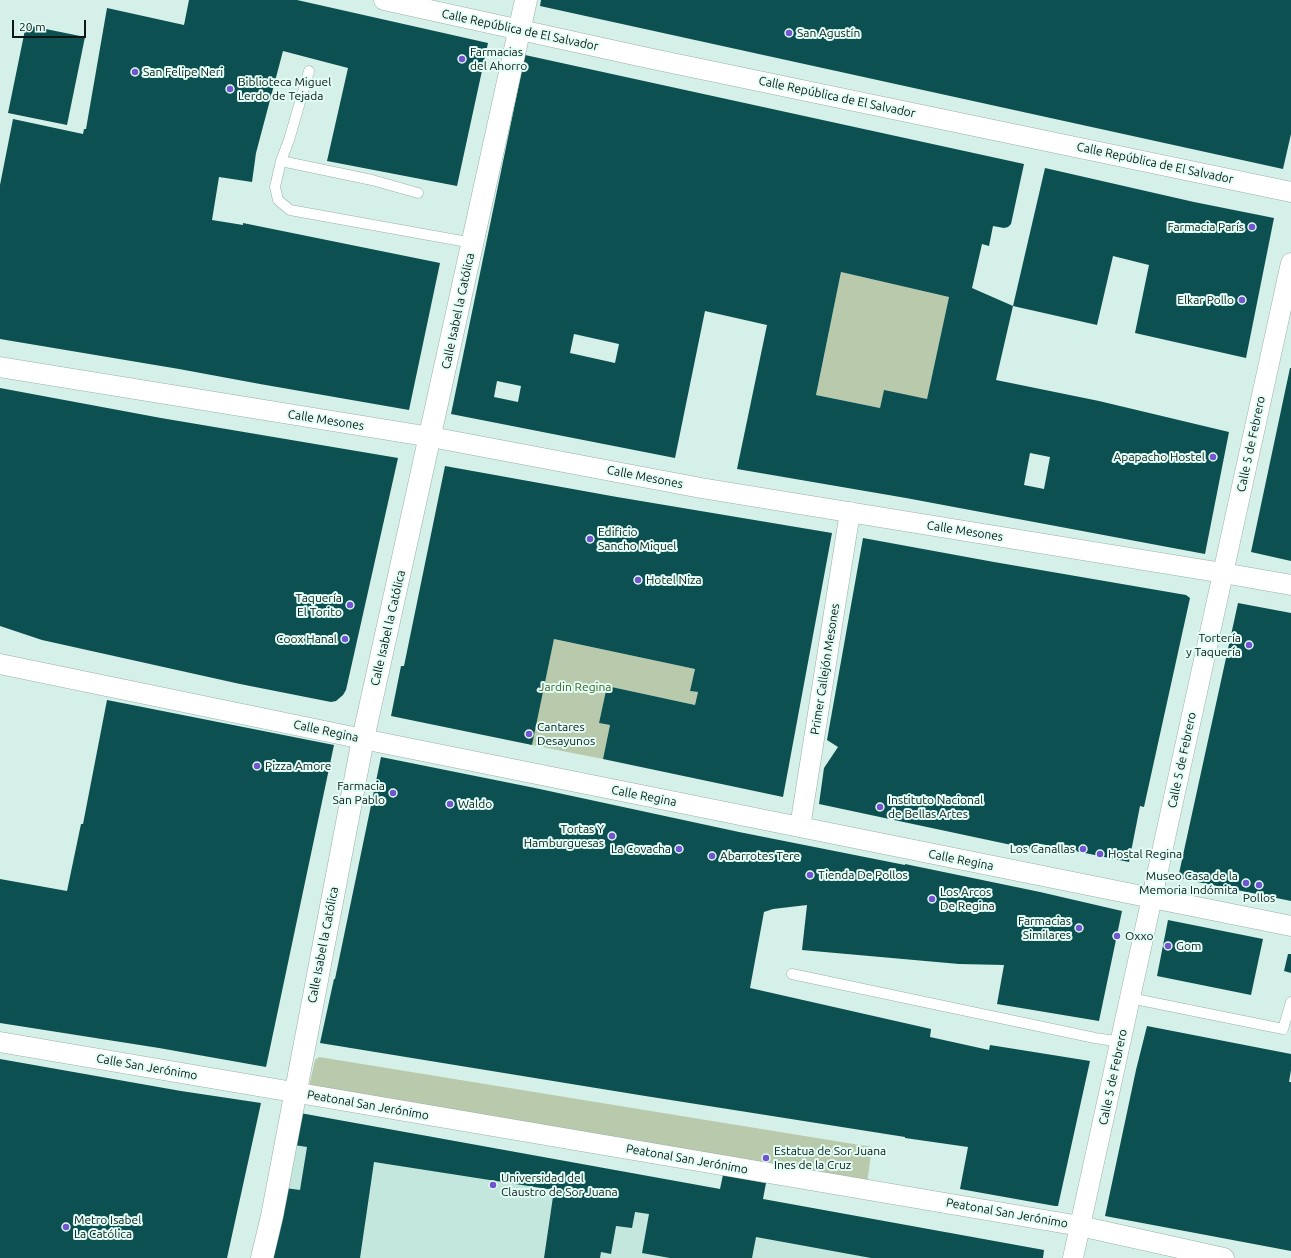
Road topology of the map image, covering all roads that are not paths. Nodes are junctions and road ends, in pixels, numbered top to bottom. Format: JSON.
{"nodes":[{"id":1,"x":384,"y":0,"type":"edge"},
{"id":2,"x":526,"y":0,"type":"edge"},
{"id":3,"x":520,"y":30,"type":"junction"},
{"id":4,"x":309,"y":71,"type":"dead end"},
{"id":5,"x":282,"y":161,"type":"junction"},
{"id":6,"x":1291,"y":192,"type":"edge"},
{"id":7,"x":418,"y":193,"type":"dead end"},
{"id":8,"x":473,"y":243,"type":"junction"},
{"id":9,"x":1291,"y":263,"type":"edge"},
{"id":10,"x":0,"y":367,"type":"edge"},
{"id":11,"x":431,"y":437,"type":"junction"},
{"id":12,"x":850,"y":512,"type":"junction"},
{"id":13,"x":1223,"y":573,"type":"junction"},
{"id":14,"x":1291,"y":585,"type":"edge"},
{"id":15,"x":0,"y":655,"type":"edge"},
{"id":16,"x":9,"y":666,"type":"edge"},
{"id":17,"x":363,"y":739,"type":"junction"},
{"id":18,"x":800,"y":827,"type":"junction"},
{"id":19,"x":1152,"y":898,"type":"junction"},
{"id":20,"x":1291,"y":926,"type":"edge"},
{"id":21,"x":792,"y":974,"type":"dead end"},
{"id":22,"x":1130,"y":998,"type":"junction"},
{"id":23,"x":1291,"y":1002,"type":"edge"},
{"id":24,"x":0,"y":1042,"type":"edge"},
{"id":25,"x":1121,"y":1042,"type":"junction"},
{"id":26,"x":295,"y":1092,"type":"junction"},
{"id":27,"x":1080,"y":1226,"type":"junction"},
{"id":28,"x":262,"y":1258,"type":"edge"},
{"id":29,"x":1073,"y":1258,"type":"edge"},
{"id":30,"x":1224,"y":1258,"type":"edge"}],
"edges":[{"from":1,"to":3,"type":"street","name":"Calle República de El Salvador"},
{"from":2,"to":3,"type":"street","name":"Calle Isabel la Católica"},
{"from":3,"to":6,"type":"street","name":"Calle República de El Salvador"},
{"from":3,"to":8,"type":"street","name":"Calle Isabel la Católica"},
{"from":4,"to":5,"type":"lane"},
{"from":5,"to":7,"type":"lane"},
{"from":5,"to":8,"type":"lane"},
{"from":8,"to":11,"type":"street","name":"Calle Isabel la Católica"},
{"from":9,"to":13,"type":"street","name":"Calle 5 de Febrero"},
{"from":10,"to":11,"type":"street","name":"Calle Mesones"},
{"from":11,"to":12,"type":"street","name":"Calle Mesones"},
{"from":11,"to":17,"type":"street","name":"Calle Isabel la Católica"},
{"from":12,"to":13,"type":"street","name":"Calle Mesones"},
{"from":12,"to":18,"type":"street","name":"Primer Callejón Mesones"},
{"from":13,"to":14,"type":"street","name":"Calle Mesones"},
{"from":13,"to":19,"type":"street","name":"Calle 5 de Febrero"},
{"from":15,"to":16,"type":"street","name":"Calle Regina"},
{"from":16,"to":17,"type":"street","name":"Calle Regina"},
{"from":17,"to":18,"type":"street","name":"Calle Regina"},
{"from":17,"to":26,"type":"street","name":"Calle Isabel la Católica"},
{"from":18,"to":19,"type":"street","name":"Calle Regina"},
{"from":19,"to":20,"type":"street","name":"Calle Regina"},
{"from":19,"to":22,"type":"street","name":"Calle 5 de Febrero"},
{"from":21,"to":25,"type":"lane"},
{"from":22,"to":23,"type":"lane"},
{"from":22,"to":25,"type":"street","name":"Calle 5 de Febrero"},
{"from":24,"to":26,"type":"street","name":"Calle San Jerónimo"},
{"from":25,"to":27,"type":"street","name":"Calle 5 de Febrero"},
{"from":26,"to":27,"type":"street","name":"Peatonal San Jerónimo"},
{"from":26,"to":28,"type":"street","name":"Calle Isabel la Católica"},
{"from":27,"to":29,"type":"street","name":"Calle 5 de Febrero"},
{"from":27,"to":30,"type":"street"}]}
